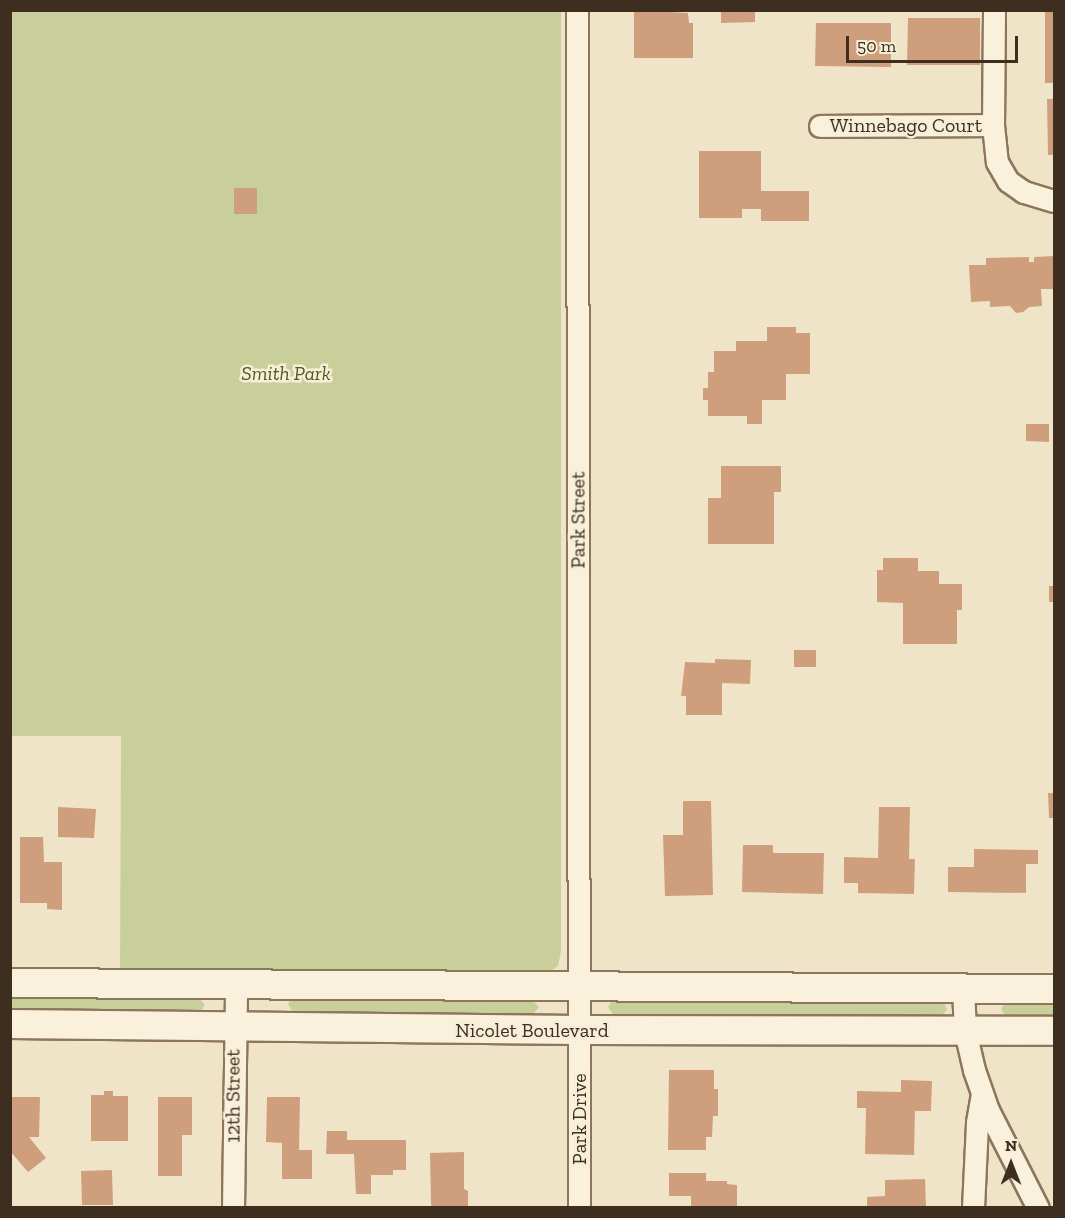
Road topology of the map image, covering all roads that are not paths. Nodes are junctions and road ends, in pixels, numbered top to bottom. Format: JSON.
{"nodes":[{"id":1,"x":577,"y":10,"type":"edge"},
{"id":2,"x":994,"y":12,"type":"dead end"},
{"id":3,"x":993,"y":125,"type":"junction"},
{"id":4,"x":820,"y":126,"type":"dead end"},
{"id":5,"x":1054,"y":201,"type":"edge"},
{"id":6,"x":10,"y":984,"type":"edge"},
{"id":7,"x":236,"y":986,"type":"junction"},
{"id":8,"x":579,"y":988,"type":"junction"},
{"id":9,"x":963,"y":988,"type":"junction"},
{"id":10,"x":1054,"y":989,"type":"edge"},
{"id":11,"x":10,"y":1024,"type":"edge"},
{"id":12,"x":234,"y":1027,"type":"junction"},
{"id":13,"x":579,"y":1030,"type":"junction"},
{"id":14,"x":964,"y":1031,"type":"junction"},
{"id":15,"x":1054,"y":1031,"type":"edge"},
{"id":16,"x":982,"y":1093,"type":"junction"},
{"id":17,"x":233,"y":1208,"type":"edge"},
{"id":18,"x":579,"y":1208,"type":"edge"},
{"id":19,"x":974,"y":1208,"type":"edge"},
{"id":20,"x":1038,"y":1208,"type":"edge"}],
"edges":[{"from":1,"to":8,"type":"street","name":"Park Street"},
{"from":2,"to":3,"type":"street","name":"Winnebago Court"},
{"from":3,"to":4,"type":"street","name":"Winnebago Court"},
{"from":3,"to":5,"type":"street","name":"Winnebago Court"},
{"from":6,"to":7,"type":"street"},
{"from":7,"to":8,"type":"street"},
{"from":7,"to":12,"type":"street","name":"12th Street"},
{"from":8,"to":9,"type":"street"},
{"from":8,"to":13,"type":"street","name":"Park Street"},
{"from":9,"to":10,"type":"street"},
{"from":9,"to":14,"type":"street"},
{"from":11,"to":12,"type":"street","name":"Nicolet Boulevard"},
{"from":12,"to":13,"type":"street","name":"Nicolet Boulevard"},
{"from":12,"to":17,"type":"street","name":"12th Street"},
{"from":13,"to":14,"type":"street","name":"Nicolet Boulevard"},
{"from":13,"to":18,"type":"street","name":"Park Drive"},
{"from":14,"to":15,"type":"street","name":"Nicolet Boulevard"},
{"from":14,"to":16,"type":"street"},
{"from":16,"to":19,"type":"street"},
{"from":16,"to":20,"type":"street"}]}
